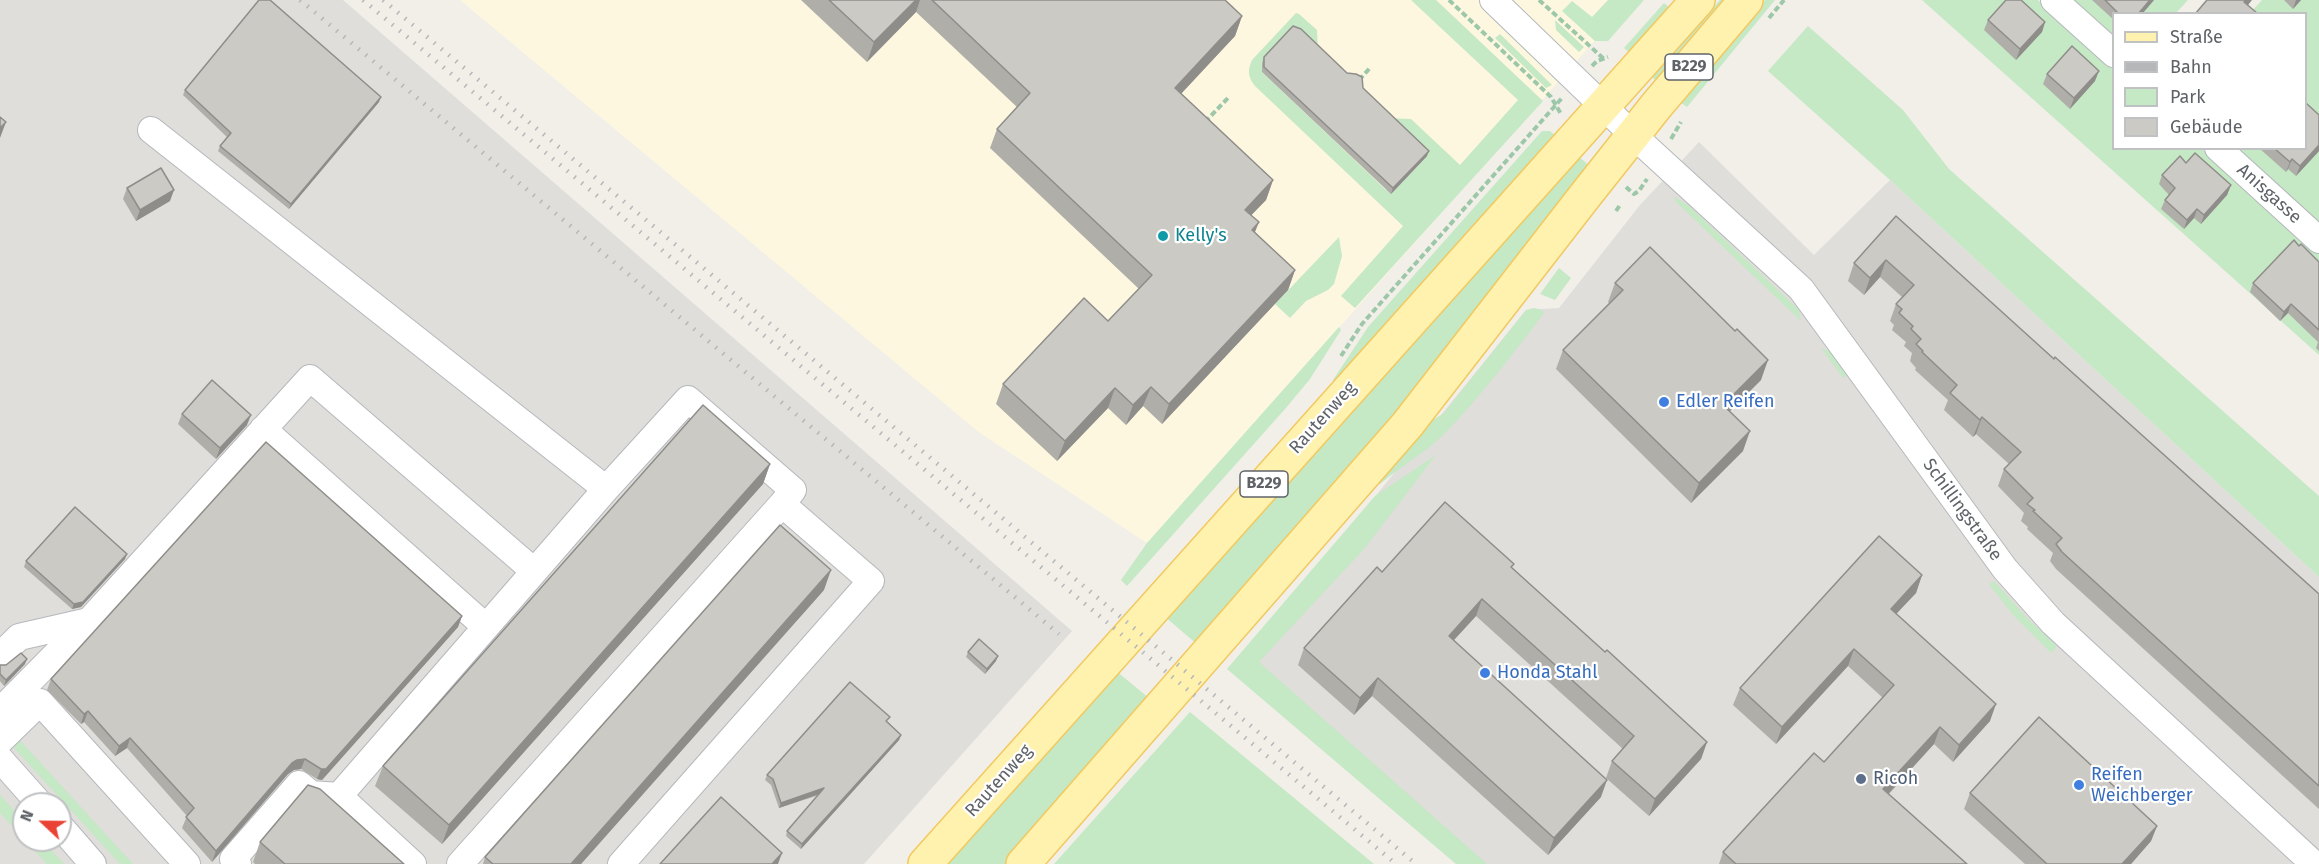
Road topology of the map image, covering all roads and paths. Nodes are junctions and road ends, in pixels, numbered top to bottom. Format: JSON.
{"nodes":[{"id":1,"x":1449,"y":0,"type":"edge"},
{"id":2,"x":1493,"y":0,"type":"edge"},
{"id":3,"x":1539,"y":0,"type":"edge"},
{"id":4,"x":1698,"y":0,"type":"edge"},
{"id":5,"x":1746,"y":0,"type":"edge"},
{"id":6,"x":2054,"y":0,"type":"edge"},
{"id":7,"x":1473,"y":22,"type":"junction"},
{"id":8,"x":1469,"y":27,"type":"dead end"},
{"id":9,"x":2112,"y":52,"type":"edge"},
{"id":10,"x":1594,"y":64,"type":"dead end"},
{"id":11,"x":1370,"y":68,"type":"dead end"},
{"id":12,"x":1358,"y":81,"type":"edge"},
{"id":13,"x":1228,"y":98,"type":"dead end"},
{"id":14,"x":1556,"y":105,"type":"dead end"},
{"id":15,"x":1604,"y":106,"type":"junction"},
{"id":16,"x":1680,"y":124,"type":"dead end"},
{"id":17,"x":1200,"y":127,"type":"edge"},
{"id":18,"x":151,"y":130,"type":"dead end"},
{"id":19,"x":1634,"y":135,"type":"junction"},
{"id":20,"x":1672,"y":136,"type":"dead end"},
{"id":21,"x":2220,"y":150,"type":"edge"},
{"id":22,"x":1643,"y":185,"type":"dead end"},
{"id":23,"x":1627,"y":189,"type":"dead end"},
{"id":24,"x":1620,"y":205,"type":"dead end"},
{"id":25,"x":1616,"y":211,"type":"dead end"},
{"id":26,"x":2319,"y":240,"type":"edge"},
{"id":27,"x":263,"y":429,"type":"junction"},
{"id":28,"x":606,"y":489,"type":"junction"},
{"id":29,"x":782,"y":504,"type":"junction"},
{"id":30,"x":534,"y":571,"type":"junction"},
{"id":31,"x":89,"y":621,"type":"junction"},
{"id":32,"x":486,"y":627,"type":"junction"},
{"id":33,"x":0,"y":656,"type":"edge"},
{"id":34,"x":0,"y":711,"type":"edge"},
{"id":35,"x":0,"y":741,"type":"edge"},
{"id":36,"x":0,"y":759,"type":"edge"},
{"id":37,"x":29,"y":792,"type":"edge"},
{"id":38,"x":339,"y":796,"type":"junction"},
{"id":39,"x":72,"y":840,"type":"edge"},
{"id":40,"x":93,"y":864,"type":"edge"},
{"id":41,"x":187,"y":864,"type":"edge"},
{"id":42,"x":238,"y":864,"type":"edge"},
{"id":43,"x":413,"y":864,"type":"edge"},
{"id":44,"x":460,"y":864,"type":"edge"},
{"id":45,"x":621,"y":864,"type":"edge"},
{"id":46,"x":925,"y":864,"type":"edge"},
{"id":47,"x":1023,"y":864,"type":"edge"},
{"id":48,"x":2314,"y":864,"type":"edge"}],
"edges":[{"from":1,"to":7,"type":"path"},
{"from":2,"to":15,"type":"street","name":"Schillingstraße"},
{"from":3,"to":10,"type":"path"},
{"from":4,"to":15,"type":"main road","name":"Rautenweg","number":"B229"},
{"from":5,"to":19,"type":"main road","number":"B229"},
{"from":6,"to":9,"type":"street"},
{"from":7,"to":8,"type":"path"},
{"from":7,"to":14,"type":"path"},
{"from":11,"to":12,"type":"path"},
{"from":13,"to":17,"type":"path"},
{"from":15,"to":19,"type":"street","name":"Schillingstraße"},
{"from":15,"to":46,"type":"main road","name":"Rautenweg","number":"B229"},
{"from":16,"to":20,"type":"path"},
{"from":18,"to":28,"type":"street"},
{"from":19,"to":47,"type":"main road","number":"B229"},
{"from":19,"to":48,"type":"street","name":"Schillingstraße"},
{"from":21,"to":26,"type":"street","name":"Anisgasse"},
{"from":22,"to":23,"type":"path"},
{"from":24,"to":25,"type":"path"},
{"from":27,"to":30,"type":"street"},
{"from":27,"to":31,"type":"street"},
{"from":27,"to":32,"type":"street"},
{"from":28,"to":29,"type":"street"},
{"from":28,"to":30,"type":"street"},
{"from":29,"to":44,"type":"street"},
{"from":29,"to":45,"type":"street"},
{"from":30,"to":32,"type":"street"},
{"from":31,"to":33,"type":"street"},
{"from":31,"to":34,"type":"street"},
{"from":32,"to":38,"type":"street"},
{"from":35,"to":41,"type":"street"},
{"from":36,"to":37,"type":"street"},
{"from":38,"to":42,"type":"street"},
{"from":38,"to":43,"type":"street"},
{"from":39,"to":40,"type":"street"}]}
